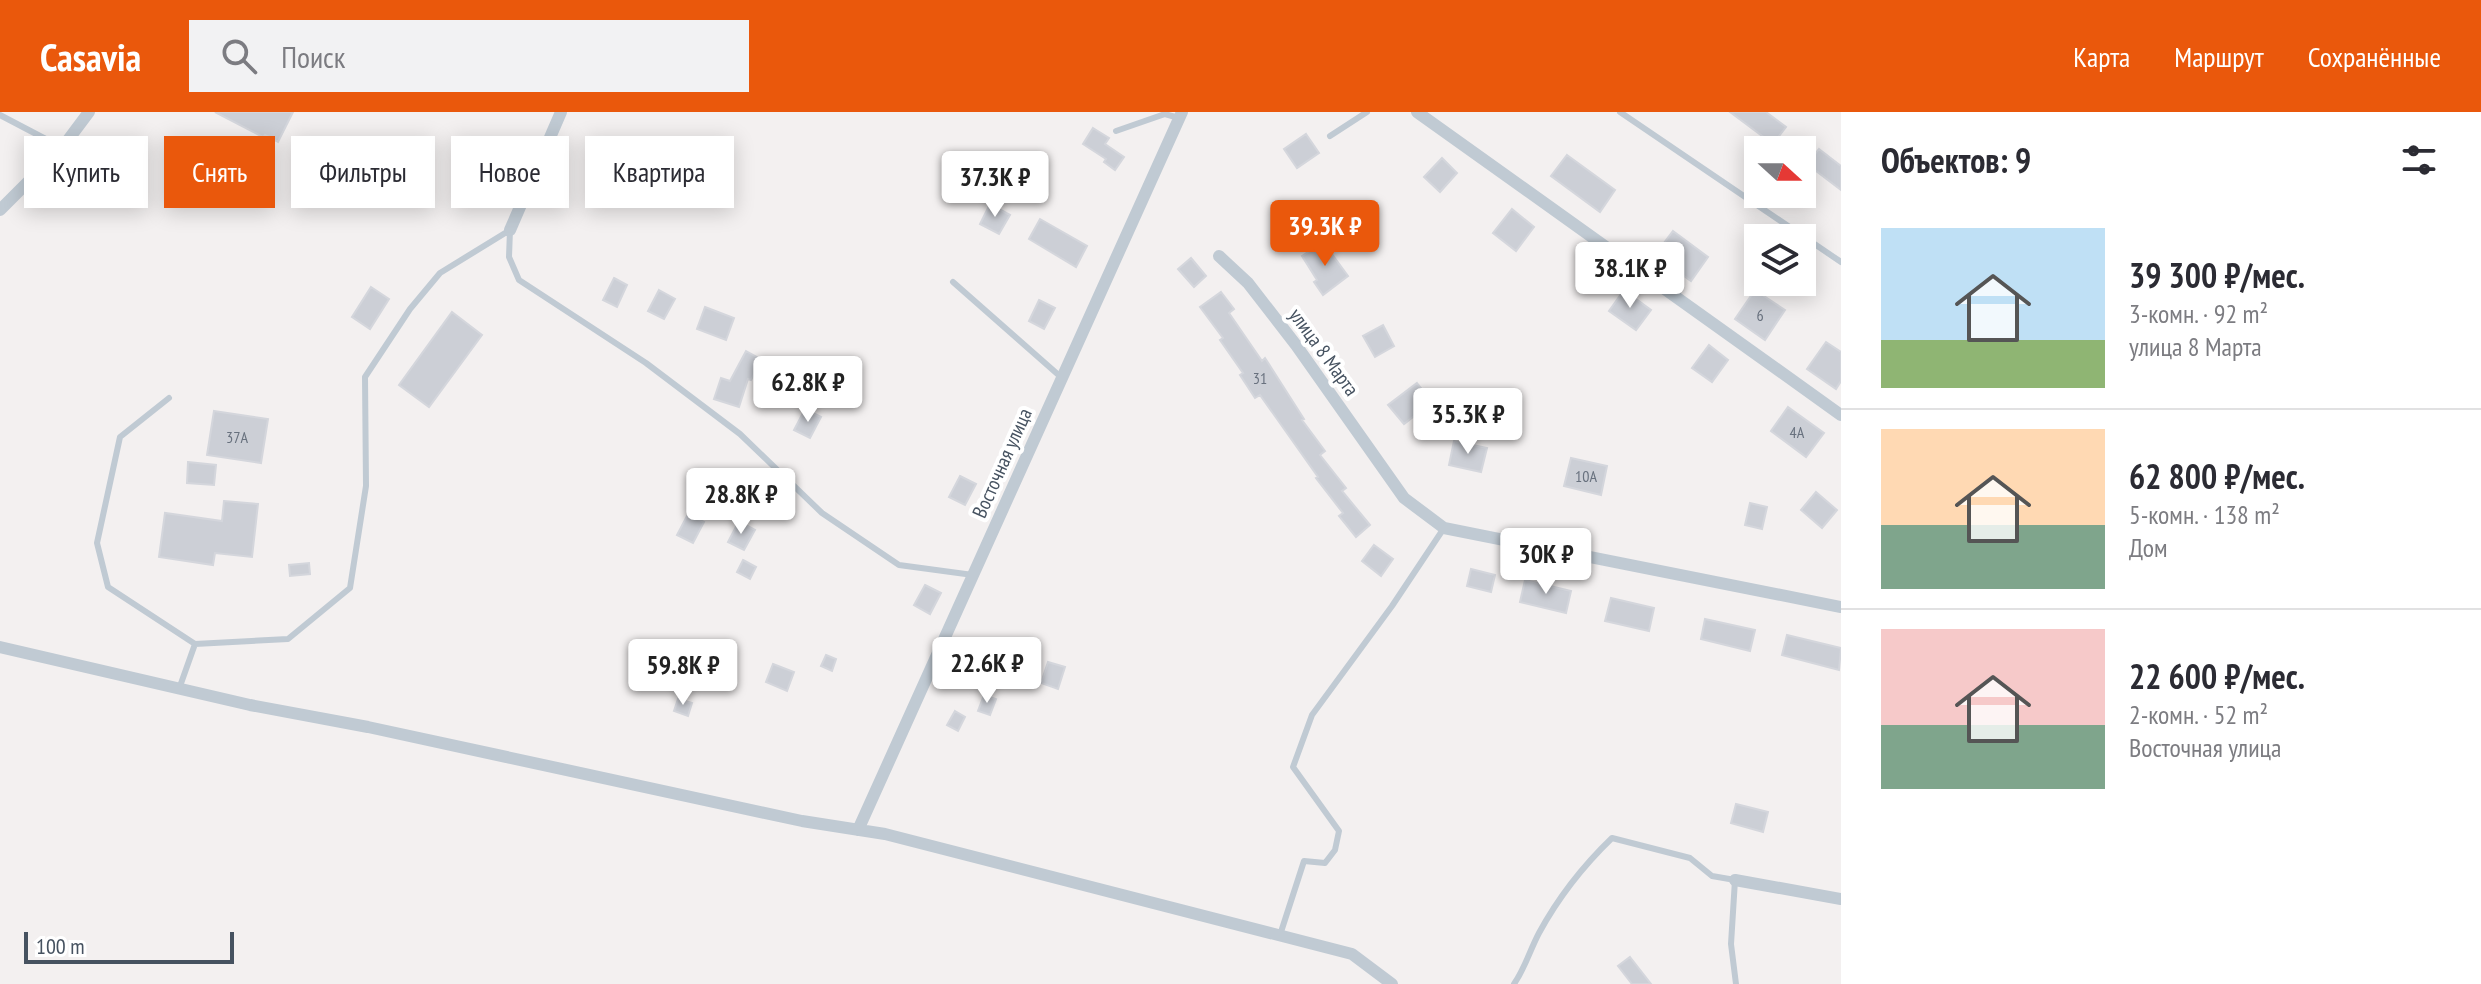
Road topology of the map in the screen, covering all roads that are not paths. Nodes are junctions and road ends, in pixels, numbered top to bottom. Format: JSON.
{"nodes":[{"id":1,"x":89,"y":112,"type":"edge"},
{"id":2,"x":561,"y":112,"type":"edge"},
{"id":3,"x":1367,"y":112,"type":"edge"},
{"id":4,"x":1417,"y":112,"type":"edge"},
{"id":5,"x":1620,"y":112,"type":"edge"},
{"id":6,"x":0,"y":115,"type":"edge"},
{"id":7,"x":1181,"y":115,"type":"edge"},
{"id":8,"x":1116,"y":131,"type":"dead end"},
{"id":9,"x":39,"y":136,"type":"edge"},
{"id":10,"x":71,"y":136,"type":"edge"},
{"id":11,"x":1330,"y":136,"type":"dead end"},
{"id":12,"x":24,"y":186,"type":"edge"},
{"id":13,"x":0,"y":210,"type":"edge"},
{"id":14,"x":510,"y":230,"type":"junction"},
{"id":15,"x":1219,"y":256,"type":"dead end"},
{"id":16,"x":1841,"y":262,"type":"edge"},
{"id":17,"x":953,"y":282,"type":"dead end"},
{"id":18,"x":1062,"y":378,"type":"junction"},
{"id":19,"x":169,"y":398,"type":"dead end"},
{"id":20,"x":1841,"y":415,"type":"edge"},
{"id":21,"x":1444,"y":528,"type":"junction"},
{"id":22,"x":973,"y":575,"type":"junction"},
{"id":23,"x":1841,"y":607,"type":"edge"},
{"id":24,"x":195,"y":644,"type":"junction"},
{"id":25,"x":0,"y":647,"type":"edge"},
{"id":26,"x":179,"y":689,"type":"junction"},
{"id":27,"x":858,"y":830,"type":"junction"},
{"id":28,"x":1735,"y":880,"type":"junction"},
{"id":29,"x":1841,"y":899,"type":"edge"},
{"id":30,"x":1280,"y":935,"type":"junction"},
{"id":31,"x":1392,"y":984,"type":"edge"},
{"id":32,"x":1514,"y":984,"type":"edge"},
{"id":33,"x":1736,"y":984,"type":"edge"}],
"edges":[{"from":1,"to":10,"type":"street"},
{"from":2,"to":14,"type":"street"},
{"from":3,"to":11,"type":"lane"},
{"from":4,"to":20,"type":"street"},
{"from":5,"to":16,"type":"lane"},
{"from":6,"to":9,"type":"lane"},
{"from":7,"to":8,"type":"lane"},
{"from":7,"to":18,"type":"street","name":"Восточная улица"},
{"from":12,"to":13,"type":"street"},
{"from":14,"to":22,"type":"lane"},
{"from":14,"to":24,"type":"lane"},
{"from":15,"to":21,"type":"street","name":"улица 8 Марта"},
{"from":17,"to":18,"type":"lane"},
{"from":18,"to":22,"type":"street","name":"Восточная улица"},
{"from":19,"to":24,"type":"lane"},
{"from":21,"to":23,"type":"street","name":"улица 8 Марта"},
{"from":21,"to":30,"type":"lane"},
{"from":22,"to":27,"type":"street","name":"Восточная улица"},
{"from":24,"to":26,"type":"lane"},
{"from":25,"to":26,"type":"street"},
{"from":26,"to":27,"type":"street"},
{"from":27,"to":30,"type":"street"},
{"from":28,"to":29,"type":"street"},
{"from":28,"to":32,"type":"lane"},
{"from":28,"to":33,"type":"lane"},
{"from":30,"to":31,"type":"street"}]}
